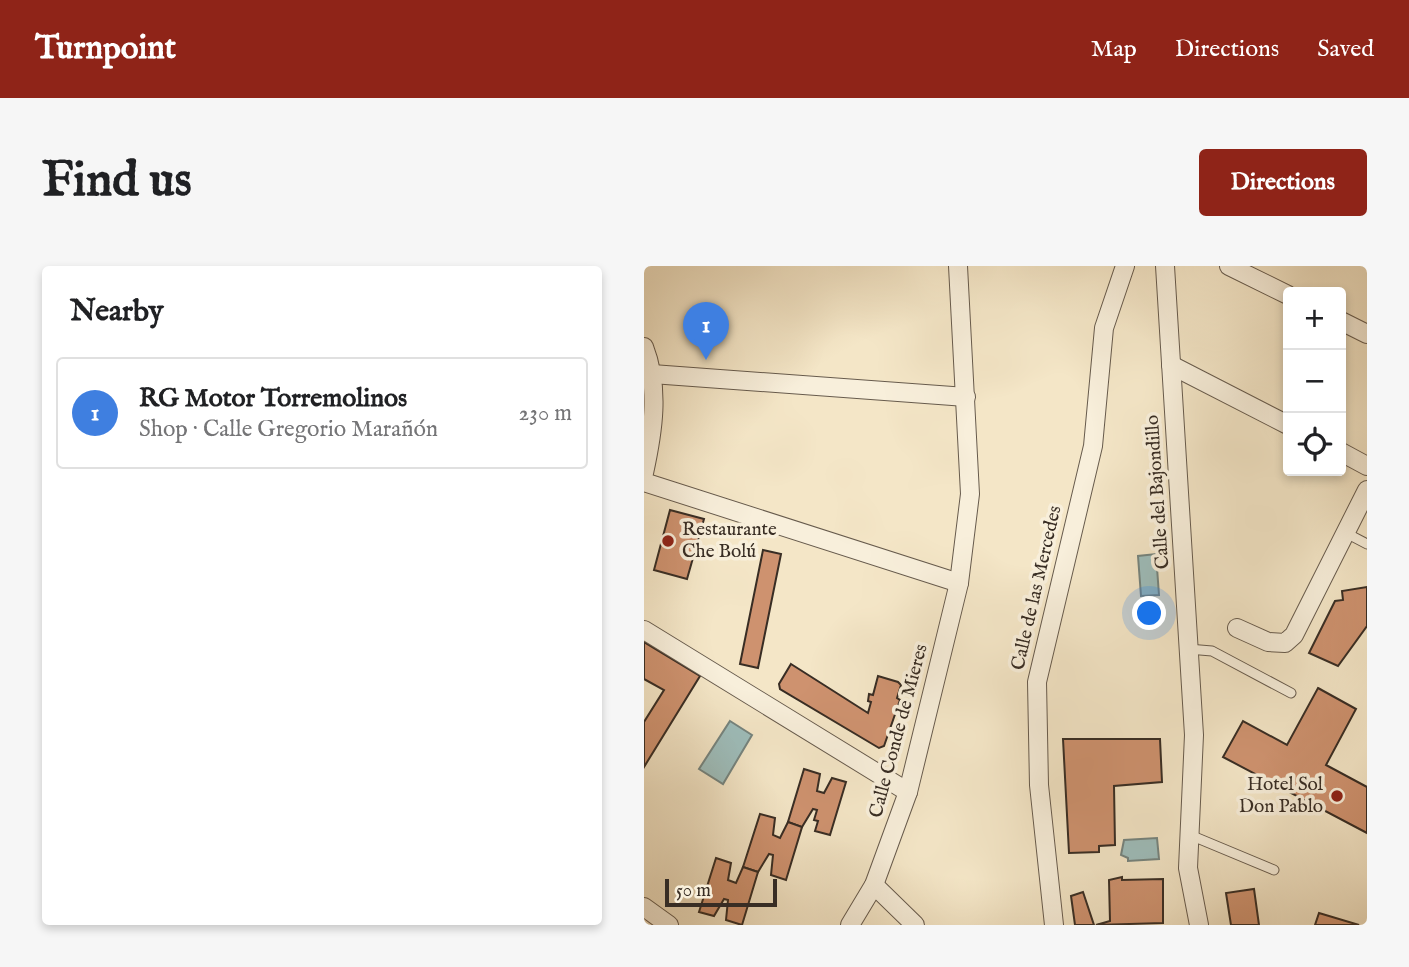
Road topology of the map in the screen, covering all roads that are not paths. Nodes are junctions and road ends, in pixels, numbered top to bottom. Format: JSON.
{"nodes":[{"id":1,"x":958,"y":266,"type":"edge"},
{"id":2,"x":1125,"y":266,"type":"edge"},
{"id":3,"x":1165,"y":266,"type":"edge"},
{"id":4,"x":1229,"y":266,"type":"edge"},
{"id":5,"x":1283,"y":293,"type":"edge"},
{"id":6,"x":1346,"y":324,"type":"edge"},
{"id":7,"x":1367,"y":334,"type":"edge"},
{"id":8,"x":644,"y":347,"type":"edge"},
{"id":9,"x":1171,"y":365,"type":"junction"},
{"id":10,"x":652,"y":374,"type":"junction"},
{"id":11,"x":966,"y":397,"type":"junction"},
{"id":12,"x":1283,"y":422,"type":"edge"},
{"id":13,"x":1346,"y":455,"type":"edge"},
{"id":14,"x":1367,"y":466,"type":"edge"},
{"id":15,"x":644,"y":473,"type":"edge"},
{"id":16,"x":644,"y":482,"type":"edge"},
{"id":17,"x":1367,"y":490,"type":"edge"},
{"id":18,"x":1346,"y":533,"type":"junction"},
{"id":19,"x":1367,"y":544,"type":"edge"},
{"id":20,"x":959,"y":583,"type":"junction"},
{"id":21,"x":1237,"y":628,"type":"dead end"},
{"id":22,"x":644,"y":630,"type":"edge"},
{"id":23,"x":1188,"y":649,"type":"junction"},
{"id":24,"x":1291,"y":692,"type":"dead end"},
{"id":25,"x":908,"y":792,"type":"junction"},
{"id":26,"x":1190,"y":835,"type":"junction"},
{"id":27,"x":1274,"y":870,"type":"dead end"},
{"id":28,"x":874,"y":885,"type":"junction"},
{"id":29,"x":644,"y":907,"type":"edge"},
{"id":30,"x":668,"y":925,"type":"edge"},
{"id":31,"x":850,"y":925,"type":"edge"},
{"id":32,"x":915,"y":925,"type":"edge"},
{"id":33,"x":1054,"y":925,"type":"edge"},
{"id":34,"x":1199,"y":925,"type":"edge"}],
"edges":[{"from":1,"to":11,"type":"street","name":"Calle Conde de Mieres"},
{"from":2,"to":33,"type":"street","name":"Calle de las Mercedes"},
{"from":3,"to":9,"type":"street","name":"Calle del Bajondillo"},
{"from":4,"to":5,"type":"street"},
{"from":6,"to":7,"type":"street"},
{"from":8,"to":10,"type":"street"},
{"from":9,"to":12,"type":"street"},
{"from":9,"to":23,"type":"street","name":"Calle del Bajondillo"},
{"from":10,"to":11,"type":"street"},
{"from":10,"to":15,"type":"street"},
{"from":11,"to":20,"type":"street","name":"Calle Conde de Mieres"},
{"from":13,"to":14,"type":"street"},
{"from":16,"to":20,"type":"street"},
{"from":17,"to":18,"type":"street"},
{"from":18,"to":19,"type":"lane"},
{"from":18,"to":21,"type":"street"},
{"from":20,"to":25,"type":"street","name":"Calle Conde de Mieres"},
{"from":22,"to":25,"type":"street"},
{"from":23,"to":24,"type":"lane"},
{"from":23,"to":26,"type":"street","name":"Calle del Bajondillo"},
{"from":25,"to":28,"type":"street","name":"Calle Conde de Mieres"},
{"from":26,"to":27,"type":"lane"},
{"from":26,"to":34,"type":"street","name":"Calle del Bajondillo"},
{"from":28,"to":31,"type":"street","name":"Calle Conde de Mieres"},
{"from":28,"to":32,"type":"street"},
{"from":29,"to":30,"type":"street"}]}
